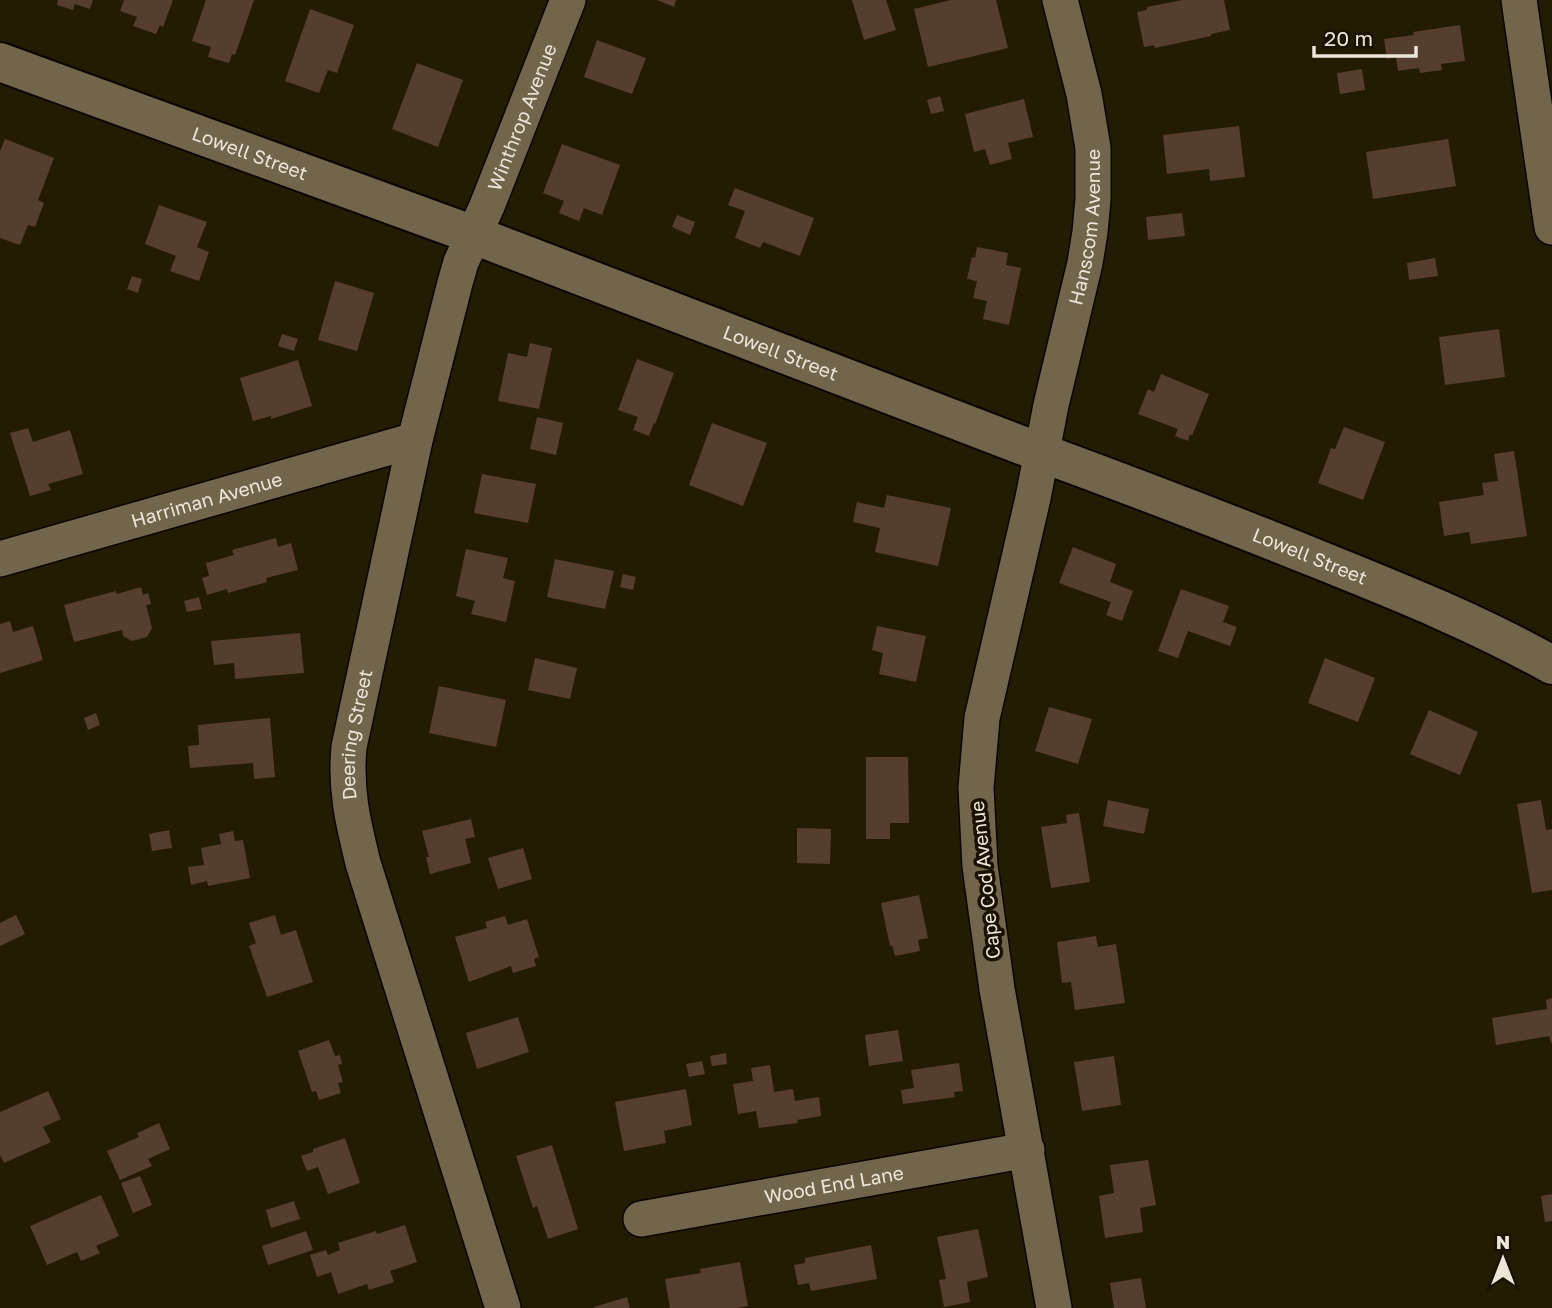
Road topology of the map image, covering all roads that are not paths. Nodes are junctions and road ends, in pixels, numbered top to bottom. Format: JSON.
{"nodes":[{"id":1,"x":568,"y":0,"type":"edge"},
{"id":2,"x":1060,"y":0,"type":"edge"},
{"id":3,"x":1519,"y":0,"type":"edge"},
{"id":4,"x":1539,"y":41,"type":"edge"},
{"id":5,"x":0,"y":62,"type":"edge"},
{"id":6,"x":1552,"y":227,"type":"edge"},
{"id":7,"x":474,"y":235,"type":"junction"},
{"id":8,"x":415,"y":440,"type":"junction"},
{"id":9,"x":1042,"y":453,"type":"junction"},
{"id":10,"x":0,"y":559,"type":"edge"},
{"id":11,"x":1552,"y":665,"type":"edge"},
{"id":12,"x":1027,"y":1150,"type":"junction"},
{"id":13,"x":641,"y":1219,"type":"dead end"},
{"id":14,"x":503,"y":1308,"type":"edge"},
{"id":15,"x":1054,"y":1308,"type":"edge"}],
"edges":[{"from":1,"to":7,"type":"street","name":"Winthrop Avenue"},
{"from":2,"to":9,"type":"street","name":"Hanscom Avenue"},
{"from":3,"to":4,"type":"street"},
{"from":4,"to":6,"type":"street"},
{"from":5,"to":7,"type":"main road","name":"Lowell Street"},
{"from":7,"to":8,"type":"street","name":"Deering Street"},
{"from":7,"to":9,"type":"main road","name":"Lowell Street"},
{"from":8,"to":10,"type":"street","name":"Harriman Avenue"},
{"from":8,"to":14,"type":"street","name":"Deering Street"},
{"from":9,"to":11,"type":"main road","name":"Lowell Street"},
{"from":9,"to":12,"type":"street","name":"Cape Cod Avenue"},
{"from":12,"to":13,"type":"street","name":"Wood End Lane"},
{"from":12,"to":15,"type":"street","name":"Cape Cod Avenue"}]}
